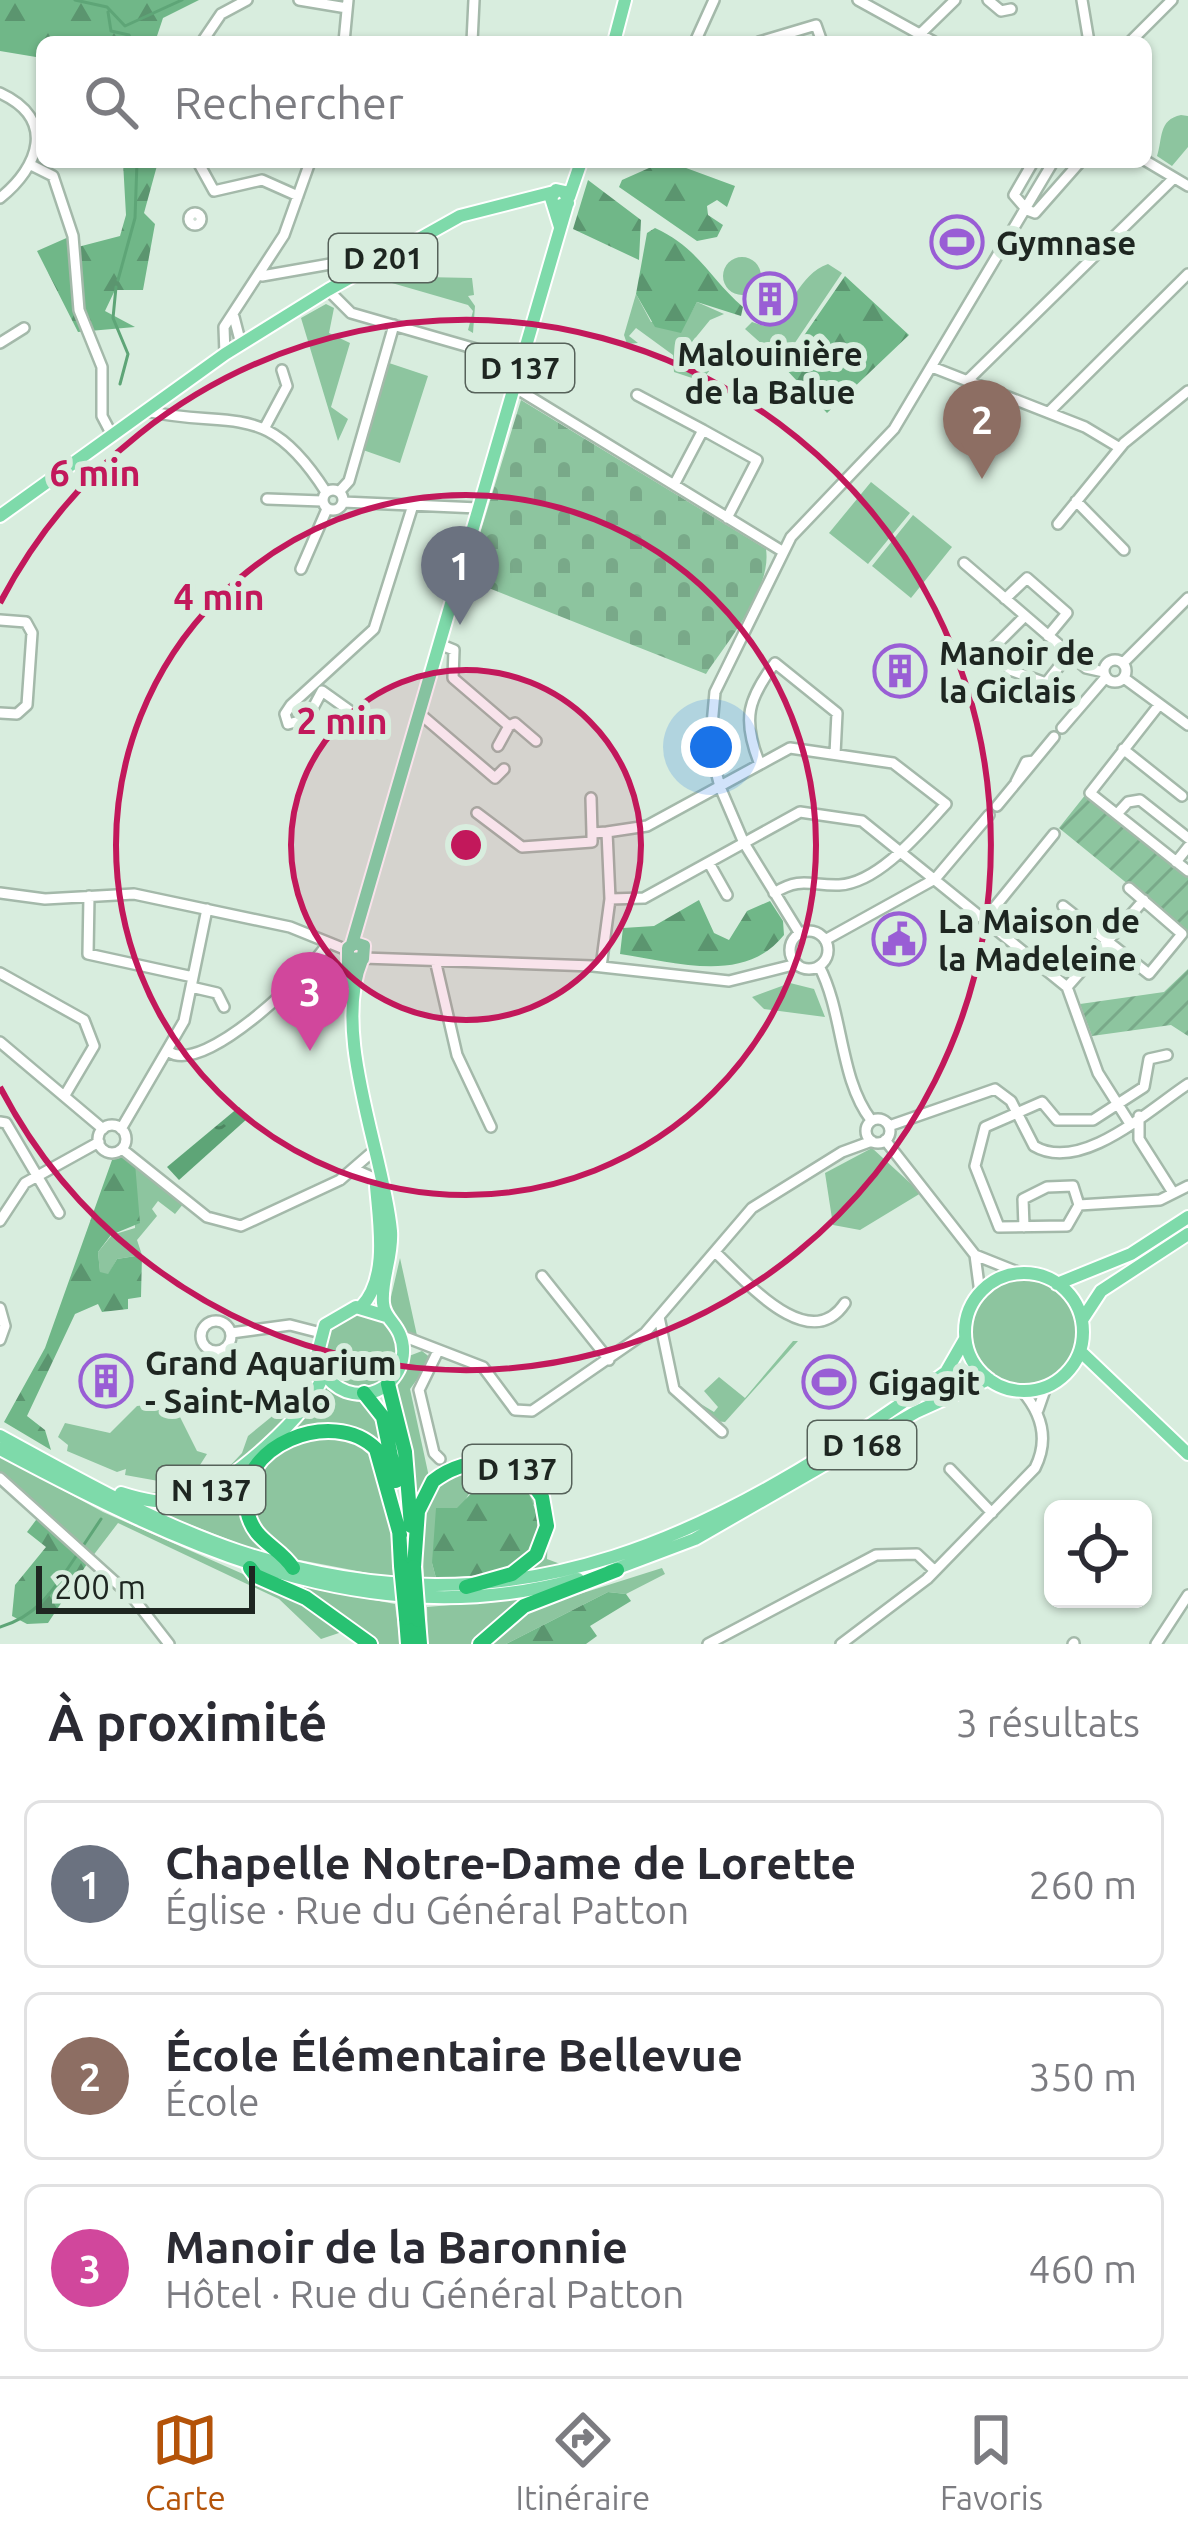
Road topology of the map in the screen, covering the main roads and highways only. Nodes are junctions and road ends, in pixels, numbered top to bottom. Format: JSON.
{"nodes":[{"id":1,"x":625,"y":0,"type":"edge"},
{"id":2,"x":616,"y":36,"type":"edge"},
{"id":3,"x":575,"y":168,"type":"edge"},
{"id":4,"x":559,"y":199,"type":"junction"},
{"id":5,"x":0,"y":516,"type":"edge"},
{"id":6,"x":357,"y":952,"type":"junction"},
{"id":7,"x":1188,"y":1217,"type":"edge"},
{"id":8,"x":1188,"y":1234,"type":"edge"},
{"id":9,"x":1057,"y":1284,"type":"junction"},
{"id":10,"x":361,"y":1307,"type":"junction"},
{"id":11,"x":386,"y":1316,"type":"junction"},
{"id":12,"x":1082,"y":1320,"type":"junction"},
{"id":13,"x":965,"y":1340,"type":"junction"},
{"id":14,"x":1080,"y":1351,"type":"junction"},
{"id":15,"x":1067,"y":1372,"type":"junction"},
{"id":16,"x":323,"y":1373,"type":"junction"},
{"id":17,"x":1101,"y":1375,"type":"junction"},
{"id":18,"x":989,"y":1379,"type":"junction"},
{"id":19,"x":388,"y":1384,"type":"junction"},
{"id":20,"x":364,"y":1394,"type":"junction"},
{"id":21,"x":0,"y":1436,"type":"edge"},
{"id":22,"x":0,"y":1449,"type":"edge"},
{"id":23,"x":1188,"y":1454,"type":"edge"},
{"id":24,"x":82,"y":1480,"type":"junction"},
{"id":25,"x":400,"y":1535,"type":"junction"},
{"id":26,"x":408,"y":1566,"type":"junction"},
{"id":27,"x":250,"y":1568,"type":"junction"},
{"id":28,"x":292,"y":1568,"type":"junction"},
{"id":29,"x":617,"y":1570,"type":"junction"},
{"id":30,"x":466,"y":1588,"type":"junction"},
{"id":31,"x":412,"y":1619,"type":"junction"},
{"id":32,"x":370,"y":1644,"type":"edge"},
{"id":33,"x":408,"y":1644,"type":"edge"},
{"id":34,"x":419,"y":1644,"type":"edge"},
{"id":35,"x":480,"y":1644,"type":"edge"}],
"edges":[{"from":1,"to":2,"type":"main road"},
{"from":3,"to":4,"type":"main road","number":"D 137"},
{"from":4,"to":5,"type":"main road","number":"D 201"},
{"from":4,"to":6,"type":"main road","number":"D 137"},
{"from":6,"to":10,"type":"main road","number":"D 137"},
{"from":6,"to":11,"type":"main road","number":"D 137"},
{"from":7,"to":9,"type":"main road"},
{"from":8,"to":12,"type":"main road"},
{"from":9,"to":12,"type":"main road"},
{"from":9,"to":13,"type":"main road"},
{"from":10,"to":11,"type":"main road"},
{"from":10,"to":16,"type":"main road"},
{"from":11,"to":19,"type":"main road"},
{"from":12,"to":14,"type":"main road"},
{"from":13,"to":18,"type":"main road"},
{"from":13,"to":30,"type":"main road"},
{"from":14,"to":15,"type":"main road"},
{"from":14,"to":17,"type":"main road"},
{"from":15,"to":17,"type":"main road"},
{"from":15,"to":18,"type":"main road"},
{"from":16,"to":20,"type":"main road"},
{"from":16,"to":24,"type":"main road","number":"N 137"},
{"from":17,"to":23,"type":"main road"},
{"from":18,"to":29,"type":"main road","number":"D 168"},
{"from":19,"to":20,"type":"main road"},
{"from":19,"to":26,"type":"highway","number":"D 137"},
{"from":20,"to":25,"type":"highway","number":"D 137"},
{"from":21,"to":24,"type":"main road"},
{"from":22,"to":27,"type":"main road","number":"D 168"},
{"from":24,"to":28,"type":"main road"},
{"from":25,"to":26,"type":"highway","number":"D 137"},
{"from":25,"to":28,"type":"highway"},
{"from":26,"to":30,"type":"highway","number":"D 137"},
{"from":26,"to":31,"type":"highway","number":"D 137","bridge":true},
{"from":27,"to":29,"type":"main road","number":"D 168"},
{"from":27,"to":32,"type":"highway"},
{"from":28,"to":30,"type":"main road"},
{"from":29,"to":35,"type":"highway"},
{"from":31,"to":33,"type":"highway","number":"D 137"},
{"from":31,"to":34,"type":"highway","number":"D 137"}]}
